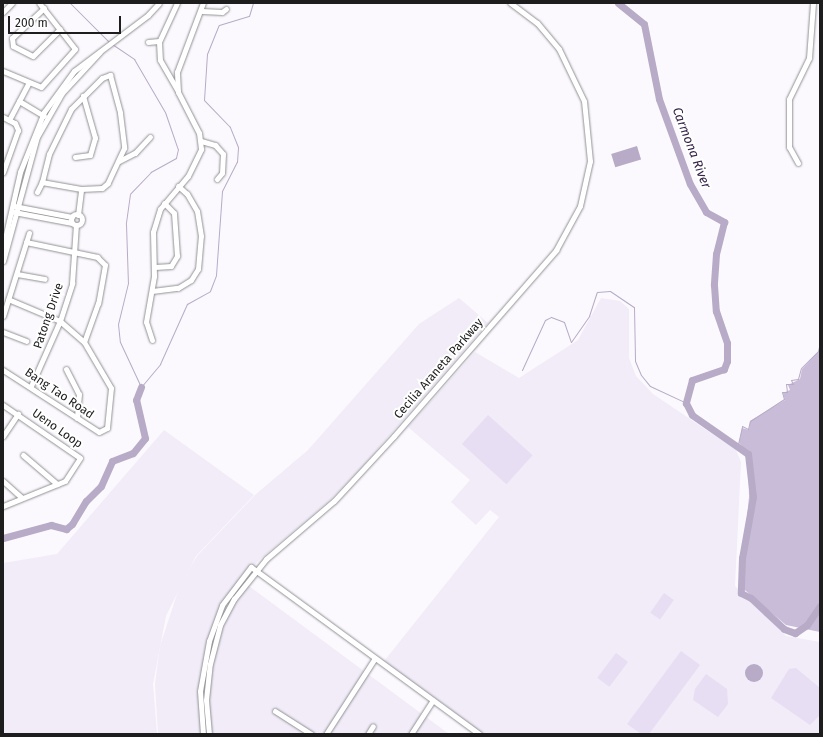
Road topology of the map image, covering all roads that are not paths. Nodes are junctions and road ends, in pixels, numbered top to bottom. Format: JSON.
{"nodes":[{"id":1,"x":12,"y":3,"type":"edge"},
{"id":2,"x":38,"y":3,"type":"edge"},
{"id":3,"x":159,"y":3,"type":"edge"},
{"id":4,"x":177,"y":3,"type":"edge"},
{"id":5,"x":203,"y":3,"type":"edge"},
{"id":6,"x":510,"y":3,"type":"edge"},
{"id":7,"x":813,"y":3,"type":"edge"},
{"id":8,"x":44,"y":8,"type":"junction"},
{"id":9,"x":226,"y":9,"type":"dead end"},
{"id":10,"x":202,"y":11,"type":"junction"},
{"id":11,"x":3,"y":12,"type":"edge"},
{"id":12,"x":60,"y":29,"type":"junction"},
{"id":13,"x":159,"y":41,"type":"junction"},
{"id":14,"x":148,"y":42,"type":"dead end"},
{"id":15,"x":3,"y":71,"type":"edge"},
{"id":16,"x":177,"y":72,"type":"junction"},
{"id":17,"x":167,"y":73,"type":"junction"},
{"id":18,"x":28,"y":84,"type":"junction"},
{"id":19,"x":178,"y":92,"type":"junction"},
{"id":20,"x":83,"y":96,"type":"junction"},
{"id":21,"x":20,"y":100,"type":"junction"},
{"id":22,"x":45,"y":114,"type":"junction"},
{"id":23,"x":3,"y":117,"type":"edge"},
{"id":24,"x":9,"y":120,"type":"junction"},
{"id":25,"x":150,"y":137,"type":"dead end"},
{"id":26,"x":202,"y":141,"type":"junction"},
{"id":27,"x":75,"y":157,"type":"dead end"},
{"id":28,"x":119,"y":161,"type":"junction"},
{"id":29,"x":798,"y":164,"type":"dead end"},
{"id":30,"x":3,"y":172,"type":"edge"},
{"id":31,"x":217,"y":179,"type":"dead end"},
{"id":32,"x":42,"y":182,"type":"junction"},
{"id":33,"x":178,"y":186,"type":"junction"},
{"id":34,"x":81,"y":189,"type":"junction"},
{"id":35,"x":38,"y":192,"type":"dead end"},
{"id":36,"x":164,"y":203,"type":"junction"},
{"id":37,"x":16,"y":206,"type":"junction"},
{"id":38,"x":15,"y":212,"type":"junction"},
{"id":39,"x":78,"y":215,"type":"junction"},
{"id":40,"x":73,"y":222,"type":"junction"},
{"id":41,"x":29,"y":233,"type":"dead end"},
{"id":42,"x":26,"y":242,"type":"junction"},
{"id":43,"x":3,"y":247,"type":"edge"},
{"id":44,"x":74,"y":254,"type":"junction"},
{"id":45,"x":3,"y":260,"type":"edge"},
{"id":46,"x":155,"y":267,"type":"junction"},
{"id":47,"x":18,"y":274,"type":"junction"},
{"id":48,"x":45,"y":279,"type":"dead end"},
{"id":49,"x":152,"y":291,"type":"junction"},
{"id":50,"x":8,"y":299,"type":"junction"},
{"id":51,"x":3,"y":316,"type":"edge"},
{"id":52,"x":60,"y":321,"type":"junction"},
{"id":53,"x":3,"y":332,"type":"edge"},
{"id":54,"x":152,"y":340,"type":"dead end"},
{"id":55,"x":26,"y":341,"type":"dead end"},
{"id":56,"x":84,"y":342,"type":"junction"},
{"id":57,"x":66,"y":369,"type":"dead end"},
{"id":58,"x":3,"y":370,"type":"edge"},
{"id":59,"x":31,"y":386,"type":"junction"},
{"id":60,"x":3,"y":405,"type":"edge"},
{"id":61,"x":18,"y":414,"type":"junction"},
{"id":62,"x":77,"y":418,"type":"junction"},
{"id":63,"x":3,"y":436,"type":"edge"},
{"id":64,"x":23,"y":455,"type":"dead end"},
{"id":65,"x":3,"y":481,"type":"edge"},
{"id":66,"x":57,"y":484,"type":"junction"},
{"id":67,"x":22,"y":498,"type":"junction"},
{"id":68,"x":3,"y":506,"type":"edge"},
{"id":69,"x":253,"y":568,"type":"junction"},
{"id":70,"x":375,"y":658,"type":"junction"},
{"id":71,"x":433,"y":700,"type":"junction"},
{"id":72,"x":275,"y":711,"type":"dead end"},
{"id":73,"x":373,"y":726,"type":"dead end"},
{"id":74,"x":203,"y":734,"type":"edge"},
{"id":75,"x":209,"y":734,"type":"edge"},
{"id":76,"x":311,"y":734,"type":"edge"},
{"id":77,"x":326,"y":734,"type":"edge"},
{"id":78,"x":368,"y":734,"type":"edge"},
{"id":79,"x":411,"y":734,"type":"edge"},
{"id":80,"x":479,"y":734,"type":"edge"}],
"edges":[{"from":1,"to":11,"type":"street"},
{"from":2,"to":8,"type":"street"},
{"from":3,"to":22,"type":"street"},
{"from":4,"to":13,"type":"street"},
{"from":5,"to":10,"type":"street"},
{"from":6,"to":69,"type":"street","name":"Cecilia Araneta Parkway"},
{"from":7,"to":29,"type":"street"},
{"from":8,"to":12,"type":"street"},
{"from":8,"to":12,"type":"street"},
{"from":9,"to":10,"type":"street"},
{"from":10,"to":16,"type":"street"},
{"from":12,"to":18,"type":"street"},
{"from":13,"to":14,"type":"street"},
{"from":13,"to":17,"type":"street"},
{"from":15,"to":18,"type":"street"},
{"from":16,"to":17,"type":"street"},
{"from":16,"to":19,"type":"street"},
{"from":17,"to":19,"type":"street"},
{"from":18,"to":21,"type":"street"},
{"from":19,"to":26,"type":"street"},
{"from":20,"to":27,"type":"street"},
{"from":20,"to":28,"type":"street"},
{"from":20,"to":32,"type":"street"},
{"from":21,"to":22,"type":"street"},
{"from":21,"to":24,"type":"street"},
{"from":22,"to":37,"type":"street"},
{"from":23,"to":24,"type":"street"},
{"from":24,"to":30,"type":"street"},
{"from":25,"to":28,"type":"street"},
{"from":26,"to":31,"type":"street"},
{"from":26,"to":33,"type":"street"},
{"from":28,"to":34,"type":"street"},
{"from":32,"to":34,"type":"street"},
{"from":32,"to":35,"type":"street"},
{"from":33,"to":36,"type":"street"},
{"from":33,"to":49,"type":"street"},
{"from":34,"to":39,"type":"street"},
{"from":36,"to":46,"type":"street"},
{"from":36,"to":46,"type":"street"},
{"from":37,"to":38,"type":"street"},
{"from":37,"to":40,"type":"street"},
{"from":38,"to":40,"type":"street"},
{"from":38,"to":43,"type":"street"},
{"from":38,"to":45,"type":"street"},
{"from":39,"to":40,"type":"street"},
{"from":39,"to":40,"type":"street","name":"Patong Drive"},
{"from":40,"to":44,"type":"street","name":"Patong Drive"},
{"from":41,"to":42,"type":"street"},
{"from":42,"to":44,"type":"street"},
{"from":42,"to":47,"type":"street"},
{"from":44,"to":52,"type":"street","name":"Patong Drive"},
{"from":44,"to":56,"type":"street"},
{"from":46,"to":49,"type":"street"},
{"from":47,"to":48,"type":"street"},
{"from":47,"to":50,"type":"street"},
{"from":49,"to":54,"type":"street"},
{"from":50,"to":51,"type":"street"},
{"from":50,"to":52,"type":"street"},
{"from":52,"to":56,"type":"street"},
{"from":52,"to":59,"type":"street","name":"Patong Drive"},
{"from":53,"to":55,"type":"street"},
{"from":56,"to":62,"type":"street","name":"Bang Tao Road"},
{"from":57,"to":62,"type":"street"},
{"from":58,"to":59,"type":"street","name":"Bang Tao Road"},
{"from":59,"to":62,"type":"street","name":"Bang Tao Road"},
{"from":60,"to":61,"type":"street","name":"Ueno Loop"},
{"from":61,"to":63,"type":"street"},
{"from":61,"to":66,"type":"street","name":"Ueno Loop"},
{"from":64,"to":66,"type":"street"},
{"from":65,"to":67,"type":"street"},
{"from":66,"to":67,"type":"street","name":"Ueno Loop"},
{"from":67,"to":68,"type":"street","name":"Ueno Loop"},
{"from":69,"to":70,"type":"street"},
{"from":69,"to":74,"type":"street","name":"Cecilia Araneta Parkway"},
{"from":69,"to":75,"type":"street","name":"Cecilia Araneta Parkway"},
{"from":70,"to":71,"type":"street"},
{"from":70,"to":77,"type":"street"},
{"from":71,"to":79,"type":"street"},
{"from":71,"to":80,"type":"street"},
{"from":72,"to":76,"type":"street"},
{"from":73,"to":78,"type":"street"}]}
